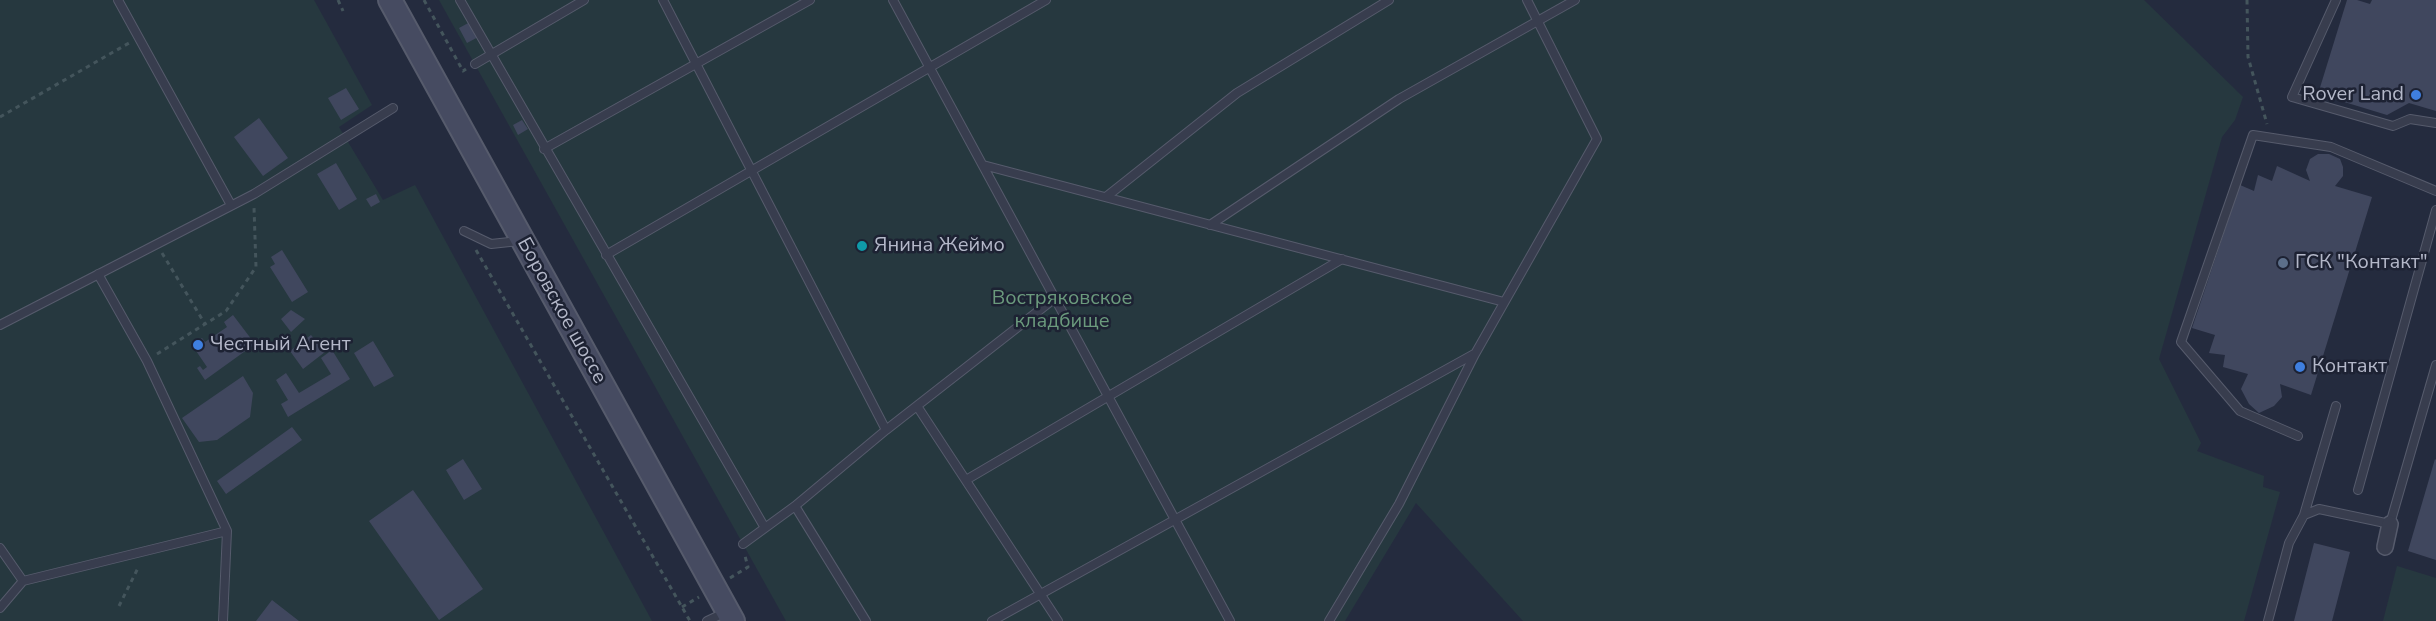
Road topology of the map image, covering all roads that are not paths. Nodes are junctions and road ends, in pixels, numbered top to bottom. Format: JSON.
{"nodes":[{"id":1,"x":118,"y":0,"type":"edge"},
{"id":2,"x":390,"y":0,"type":"edge"},
{"id":3,"x":460,"y":0,"type":"edge"},
{"id":4,"x":584,"y":0,"type":"edge"},
{"id":5,"x":663,"y":0,"type":"edge"},
{"id":6,"x":810,"y":0,"type":"edge"},
{"id":7,"x":893,"y":0,"type":"edge"},
{"id":8,"x":1046,"y":0,"type":"edge"},
{"id":9,"x":1389,"y":0,"type":"edge"},
{"id":10,"x":1527,"y":0,"type":"edge"},
{"id":11,"x":1575,"y":0,"type":"edge"},
{"id":12,"x":2336,"y":0,"type":"edge"},
{"id":13,"x":1539,"y":21,"type":"junction"},
{"id":14,"x":490,"y":55,"type":"junction"},
{"id":15,"x":475,"y":64,"type":"dead end"},
{"id":16,"x":696,"y":64,"type":"junction"},
{"id":17,"x":930,"y":68,"type":"junction"},
{"id":18,"x":393,"y":108,"type":"dead end"},
{"id":19,"x":2436,"y":123,"type":"edge"},
{"id":20,"x":544,"y":149,"type":"junction"},
{"id":21,"x":983,"y":165,"type":"junction"},
{"id":22,"x":752,"y":171,"type":"junction"},
{"id":23,"x":2436,"y":191,"type":"edge"},
{"id":24,"x":1106,"y":197,"type":"junction"},
{"id":25,"x":231,"y":205,"type":"junction"},
{"id":26,"x":2436,"y":210,"type":"edge"},
{"id":27,"x":1210,"y":225,"type":"junction"},
{"id":28,"x":464,"y":231,"type":"road end"},
{"id":29,"x":523,"y":241,"type":"junction"},
{"id":30,"x":606,"y":255,"type":"junction"},
{"id":31,"x":1342,"y":259,"type":"junction"},
{"id":32,"x":98,"y":274,"type":"junction"},
{"id":33,"x":1055,"y":298,"type":"junction"},
{"id":34,"x":1504,"y":302,"type":"junction"},
{"id":35,"x":0,"y":325,"type":"edge"},
{"id":36,"x":1475,"y":354,"type":"junction"},
{"id":37,"x":2436,"y":365,"type":"edge"},
{"id":38,"x":1109,"y":396,"type":"junction"},
{"id":39,"x":917,"y":406,"type":"junction"},
{"id":40,"x":2336,"y":406,"type":"dead end"},
{"id":41,"x":886,"y":430,"type":"junction"},
{"id":42,"x":2298,"y":436,"type":"dead end"},
{"id":43,"x":966,"y":480,"type":"junction"},
{"id":44,"x":2358,"y":490,"type":"dead end"},
{"id":45,"x":795,"y":506,"type":"junction"},
{"id":46,"x":2304,"y":515,"type":"junction"},
{"id":47,"x":1175,"y":520,"type":"junction"},
{"id":48,"x":2390,"y":524,"type":"junction"},
{"id":49,"x":765,"y":528,"type":"junction"},
{"id":50,"x":227,"y":531,"type":"junction"},
{"id":51,"x":743,"y":544,"type":"dead end"},
{"id":52,"x":2385,"y":547,"type":"dead end"},
{"id":53,"x":0,"y":548,"type":"edge"},
{"id":54,"x":23,"y":581,"type":"junction"},
{"id":55,"x":1041,"y":594,"type":"junction"},
{"id":56,"x":0,"y":608,"type":"edge"},
{"id":57,"x":722,"y":618,"type":"edge"},
{"id":58,"x":222,"y":621,"type":"edge"},
{"id":59,"x":866,"y":621,"type":"edge"},
{"id":60,"x":992,"y":621,"type":"edge"},
{"id":61,"x":1058,"y":621,"type":"edge"},
{"id":62,"x":1230,"y":621,"type":"edge"},
{"id":63,"x":1329,"y":621,"type":"edge"},
{"id":64,"x":2268,"y":621,"type":"edge"}],
"edges":[{"from":1,"to":25,"type":"lane"},
{"from":2,"to":29,"type":"street","name":"Боровское шоссе"},
{"from":3,"to":14,"type":"lane"},
{"from":4,"to":14,"type":"lane"},
{"from":5,"to":16,"type":"lane"},
{"from":6,"to":16,"type":"lane"},
{"from":7,"to":17,"type":"lane"},
{"from":8,"to":17,"type":"lane"},
{"from":9,"to":24,"type":"lane"},
{"from":10,"to":13,"type":"lane"},
{"from":11,"to":13,"type":"lane"},
{"from":12,"to":19,"type":"lane"},
{"from":13,"to":27,"type":"lane"},
{"from":13,"to":34,"type":"lane"},
{"from":14,"to":15,"type":"lane"},
{"from":14,"to":20,"type":"lane"},
{"from":16,"to":20,"type":"lane"},
{"from":16,"to":22,"type":"lane"},
{"from":17,"to":21,"type":"lane"},
{"from":17,"to":22,"type":"lane"},
{"from":18,"to":25,"type":"lane"},
{"from":20,"to":30,"type":"lane"},
{"from":21,"to":24,"type":"lane"},
{"from":21,"to":33,"type":"lane"},
{"from":22,"to":30,"type":"lane"},
{"from":22,"to":41,"type":"lane"},
{"from":23,"to":42,"type":"lane"},
{"from":24,"to":27,"type":"lane"},
{"from":25,"to":32,"type":"lane"},
{"from":26,"to":44,"type":"lane"},
{"from":27,"to":31,"type":"lane"},
{"from":28,"to":29,"type":"lane"},
{"from":29,"to":57,"type":"street","name":"Боровское шоссе"},
{"from":30,"to":49,"type":"lane"},
{"from":31,"to":34,"type":"lane"},
{"from":31,"to":38,"type":"lane"},
{"from":32,"to":35,"type":"lane"},
{"from":32,"to":50,"type":"lane"},
{"from":33,"to":38,"type":"lane"},
{"from":33,"to":39,"type":"lane"},
{"from":34,"to":36,"type":"lane"},
{"from":36,"to":47,"type":"lane"},
{"from":36,"to":63,"type":"lane"},
{"from":37,"to":48,"type":"lane"},
{"from":38,"to":43,"type":"lane"},
{"from":38,"to":47,"type":"lane"},
{"from":39,"to":41,"type":"lane"},
{"from":39,"to":43,"type":"lane"},
{"from":40,"to":46,"type":"lane"},
{"from":41,"to":45,"type":"lane"},
{"from":43,"to":55,"type":"lane"},
{"from":45,"to":49,"type":"lane"},
{"from":45,"to":59,"type":"lane"},
{"from":46,"to":48,"type":"lane"},
{"from":46,"to":64,"type":"lane"},
{"from":47,"to":55,"type":"lane"},
{"from":47,"to":62,"type":"lane"},
{"from":48,"to":52,"type":"street"},
{"from":49,"to":51,"type":"lane"},
{"from":50,"to":54,"type":"lane"},
{"from":50,"to":58,"type":"lane"},
{"from":53,"to":54,"type":"lane"},
{"from":54,"to":56,"type":"lane"},
{"from":55,"to":60,"type":"lane"},
{"from":55,"to":61,"type":"lane"}]}
